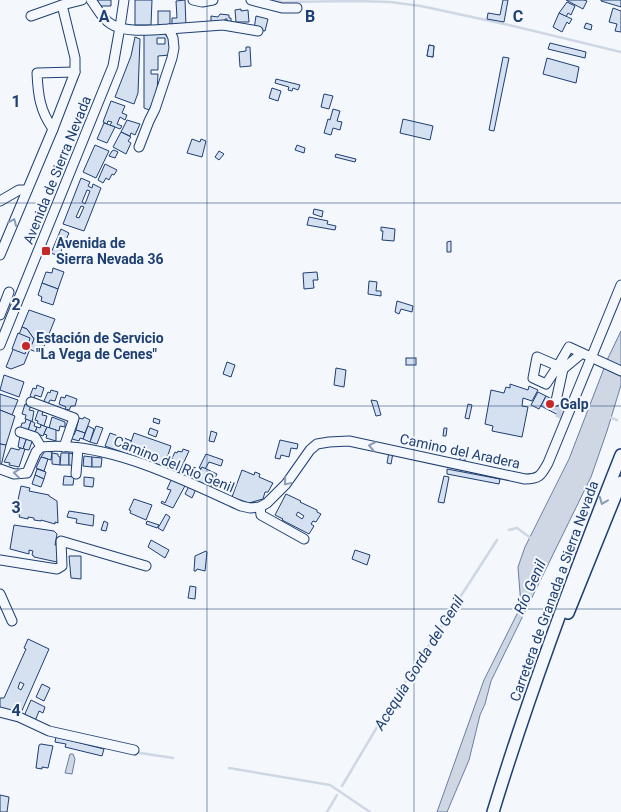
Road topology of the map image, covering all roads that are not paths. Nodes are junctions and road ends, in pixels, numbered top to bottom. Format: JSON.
{"nodes":[{"id":1,"x":82,"y":0,"type":"edge"},
{"id":2,"x":91,"y":0,"type":"edge"},
{"id":3,"x":124,"y":0,"type":"edge"},
{"id":4,"x":193,"y":0,"type":"edge"},
{"id":5,"x":213,"y":0,"type":"edge"},
{"id":6,"x":251,"y":0,"type":"edge"},
{"id":7,"x":62,"y":5,"type":"junction"},
{"id":8,"x":297,"y":8,"type":"dead end"},
{"id":9,"x":31,"y":16,"type":"dead end"},
{"id":10,"x":120,"y":27,"type":"junction"},
{"id":11,"x":168,"y":30,"type":"junction"},
{"id":12,"x":258,"y":31,"type":"dead end"},
{"id":13,"x":75,"y":72,"type":"junction"},
{"id":14,"x":53,"y":129,"type":"junction"},
{"id":15,"x":139,"y":147,"type":"dead end"},
{"id":16,"x":27,"y":190,"type":"junction"},
{"id":17,"x":0,"y":201,"type":"edge"},
{"id":18,"x":0,"y":255,"type":"edge"},
{"id":19,"x":621,"y":285,"type":"edge"},
{"id":20,"x":9,"y":292,"type":"dead end"},
{"id":21,"x":0,"y":315,"type":"edge"},
{"id":22,"x":0,"y":346,"type":"edge"},
{"id":23,"x":594,"y":360,"type":"junction"},
{"id":24,"x":560,"y":368,"type":"junction"},
{"id":25,"x":621,"y":371,"type":"edge"},
{"id":26,"x":546,"y":384,"type":"junction"},
{"id":27,"x":31,"y":402,"type":"dead end"},
{"id":28,"x":20,"y":432,"type":"dead end"},
{"id":29,"x":42,"y":447,"type":"junction"},
{"id":30,"x":64,"y":447,"type":"junction"},
{"id":31,"x":78,"y":448,"type":"junction"},
{"id":32,"x":621,"y":456,"type":"edge"},
{"id":33,"x":0,"y":469,"type":"edge"},
{"id":34,"x":76,"y":474,"type":"dead end"},
{"id":35,"x":621,"y":482,"type":"edge"},
{"id":36,"x":260,"y":507,"type":"junction"},
{"id":37,"x":304,"y":539,"type":"dead end"},
{"id":38,"x":0,"y":560,"type":"edge"},
{"id":39,"x":146,"y":566,"type":"dead end"},
{"id":40,"x":0,"y":594,"type":"edge"},
{"id":41,"x":12,"y":620,"type":"dead end"},
{"id":42,"x":0,"y":712,"type":"edge"},
{"id":43,"x":518,"y":738,"type":"junction"},
{"id":44,"x":134,"y":750,"type":"dead end"},
{"id":45,"x":493,"y":812,"type":"edge"}],
"edges":[{"from":1,"to":7,"type":"street"},
{"from":2,"to":10,"type":"street"},
{"from":3,"to":10,"type":"street","name":"Avenida de Sierra Nevada"},
{"from":4,"to":5,"type":"street"},
{"from":6,"to":8,"type":"street"},
{"from":7,"to":9,"type":"street"},
{"from":7,"to":13,"type":"street"},
{"from":10,"to":11,"type":"street"},
{"from":10,"to":22,"type":"street","name":"Avenida de Sierra Nevada"},
{"from":11,"to":12,"type":"street"},
{"from":11,"to":15,"type":"street"},
{"from":13,"to":14,"type":"street"},
{"from":13,"to":14,"type":"street"},
{"from":14,"to":16,"type":"street"},
{"from":16,"to":17,"type":"street"},
{"from":18,"to":16,"type":"street","one_way":true},
{"from":19,"to":23,"type":"street","name":"Camino del Aradera"},
{"from":20,"to":21,"type":"street"},
{"from":23,"to":24,"type":"street"},
{"from":23,"to":25,"type":"street"},
{"from":23,"to":36,"type":"street","name":"Camino del Aradera","one_way":true},
{"from":24,"to":26,"type":"street"},
{"from":24,"to":26,"type":"street"},
{"from":24,"to":26,"type":"street"},
{"from":27,"to":30,"type":"street"},
{"from":28,"to":29,"type":"street"},
{"from":29,"to":30,"type":"street","name":"Camino del Río Genil"},
{"from":29,"to":33,"type":"street","one_way":true},
{"from":30,"to":31,"type":"street","name":"Camino del Río Genil"},
{"from":31,"to":34,"type":"street"},
{"from":31,"to":36,"type":"street","name":"Camino del Río Genil"},
{"from":32,"to":43,"type":"main road","name":"Carretera de Granada a Sierra Nevada","one_way":true},
{"from":35,"to":43,"type":"main road","name":"Carretera de Granada a Sierra Nevada"},
{"from":36,"to":37,"type":"street"},
{"from":38,"to":39,"type":"street"},
{"from":40,"to":41,"type":"street"},
{"from":42,"to":44,"type":"street"},
{"from":43,"to":45,"type":"main road","name":"Carretera de Granada a Sierra Nevada"}]}
